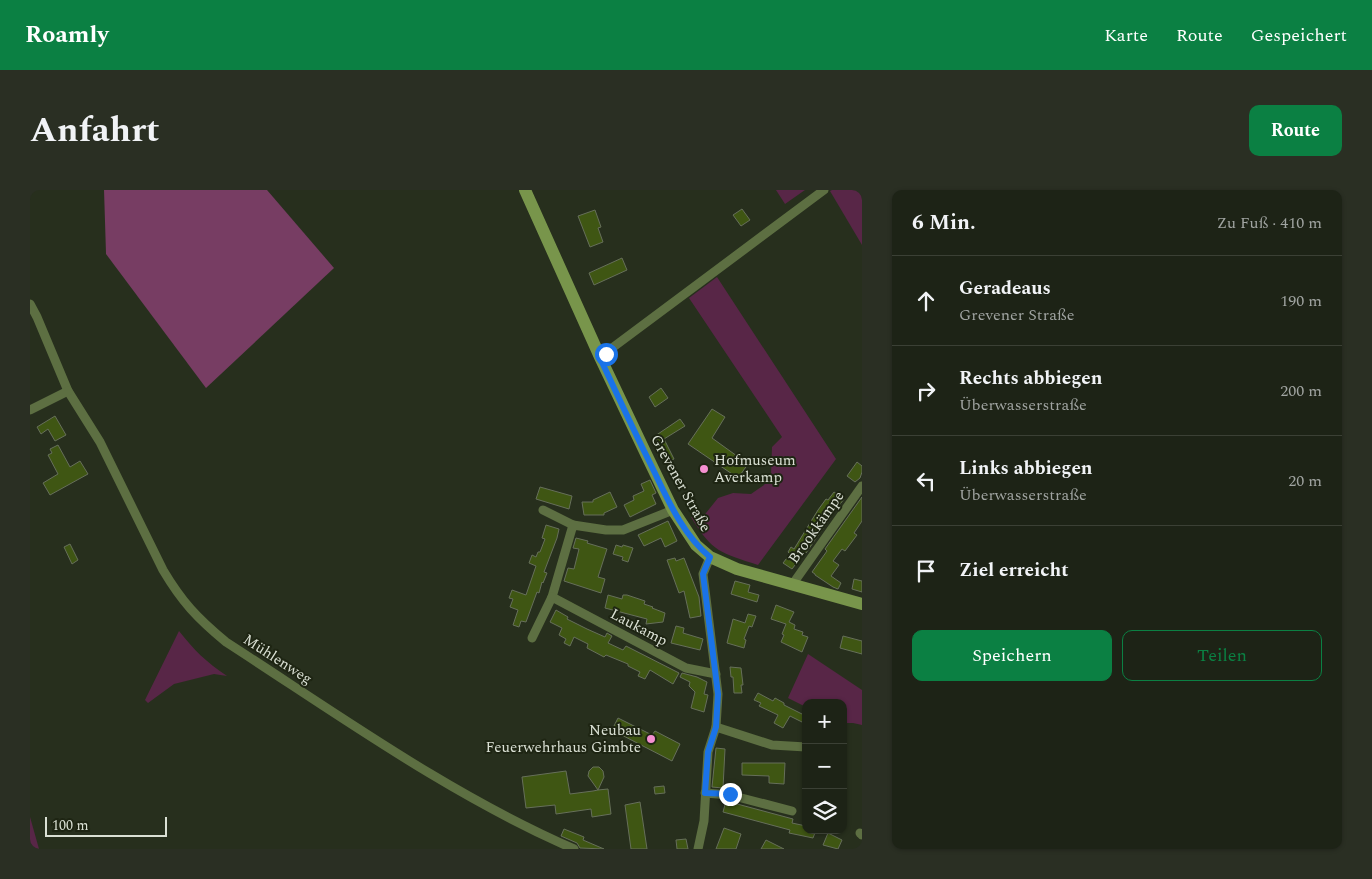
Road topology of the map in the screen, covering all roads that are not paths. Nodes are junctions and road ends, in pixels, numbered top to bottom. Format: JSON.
{"nodes":[{"id":1,"x":525,"y":190,"type":"edge"},
{"id":2,"x":824,"y":190,"type":"edge"},
{"id":3,"x":30,"y":304,"type":"edge"},
{"id":4,"x":600,"y":358,"type":"junction"},
{"id":5,"x":68,"y":391,"type":"junction"},
{"id":6,"x":30,"y":410,"type":"edge"},
{"id":7,"x":862,"y":486,"type":"edge"},
{"id":8,"x":544,"y":510,"type":"dead end"},
{"id":9,"x":674,"y":510,"type":"junction"},
{"id":10,"x":573,"y":525,"type":"junction"},
{"id":11,"x":710,"y":557,"type":"junction"},
{"id":12,"x":792,"y":585,"type":"junction"},
{"id":13,"x":552,"y":597,"type":"junction"},
{"id":14,"x":862,"y":604,"type":"edge"},
{"id":15,"x":532,"y":638,"type":"dead end"},
{"id":16,"x":716,"y":674,"type":"junction"},
{"id":17,"x":716,"y":727,"type":"junction"},
{"id":18,"x":802,"y":746,"type":"edge"},
{"id":19,"x":705,"y":793,"type":"junction"},
{"id":20,"x":792,"y":811,"type":"dead end"},
{"id":21,"x":574,"y":849,"type":"edge"},
{"id":22,"x":698,"y":849,"type":"edge"}],
"edges":[{"from":1,"to":4,"type":"street","name":"Grevener Straße"},
{"from":2,"to":4,"type":"street"},
{"from":3,"to":5,"type":"street","name":"Mühlenweg"},
{"from":4,"to":9,"type":"street","name":"Grevener Straße"},
{"from":5,"to":6,"type":"street"},
{"from":5,"to":21,"type":"street","name":"Mühlenweg"},
{"from":7,"to":12,"type":"street","name":"Brookkämpe"},
{"from":8,"to":10,"type":"street"},
{"from":9,"to":10,"type":"street"},
{"from":9,"to":11,"type":"street","name":"Grevener Straße"},
{"from":10,"to":13,"type":"street"},
{"from":11,"to":12,"type":"street","name":"Grevener Straße"},
{"from":11,"to":16,"type":"street"},
{"from":12,"to":14,"type":"street","name":"Grevener Straße"},
{"from":13,"to":15,"type":"street"},
{"from":13,"to":16,"type":"street","name":"Laukamp"},
{"from":16,"to":17,"type":"street"},
{"from":17,"to":18,"type":"street"},
{"from":17,"to":19,"type":"street"},
{"from":19,"to":20,"type":"street"},
{"from":19,"to":22,"type":"street"}]}
